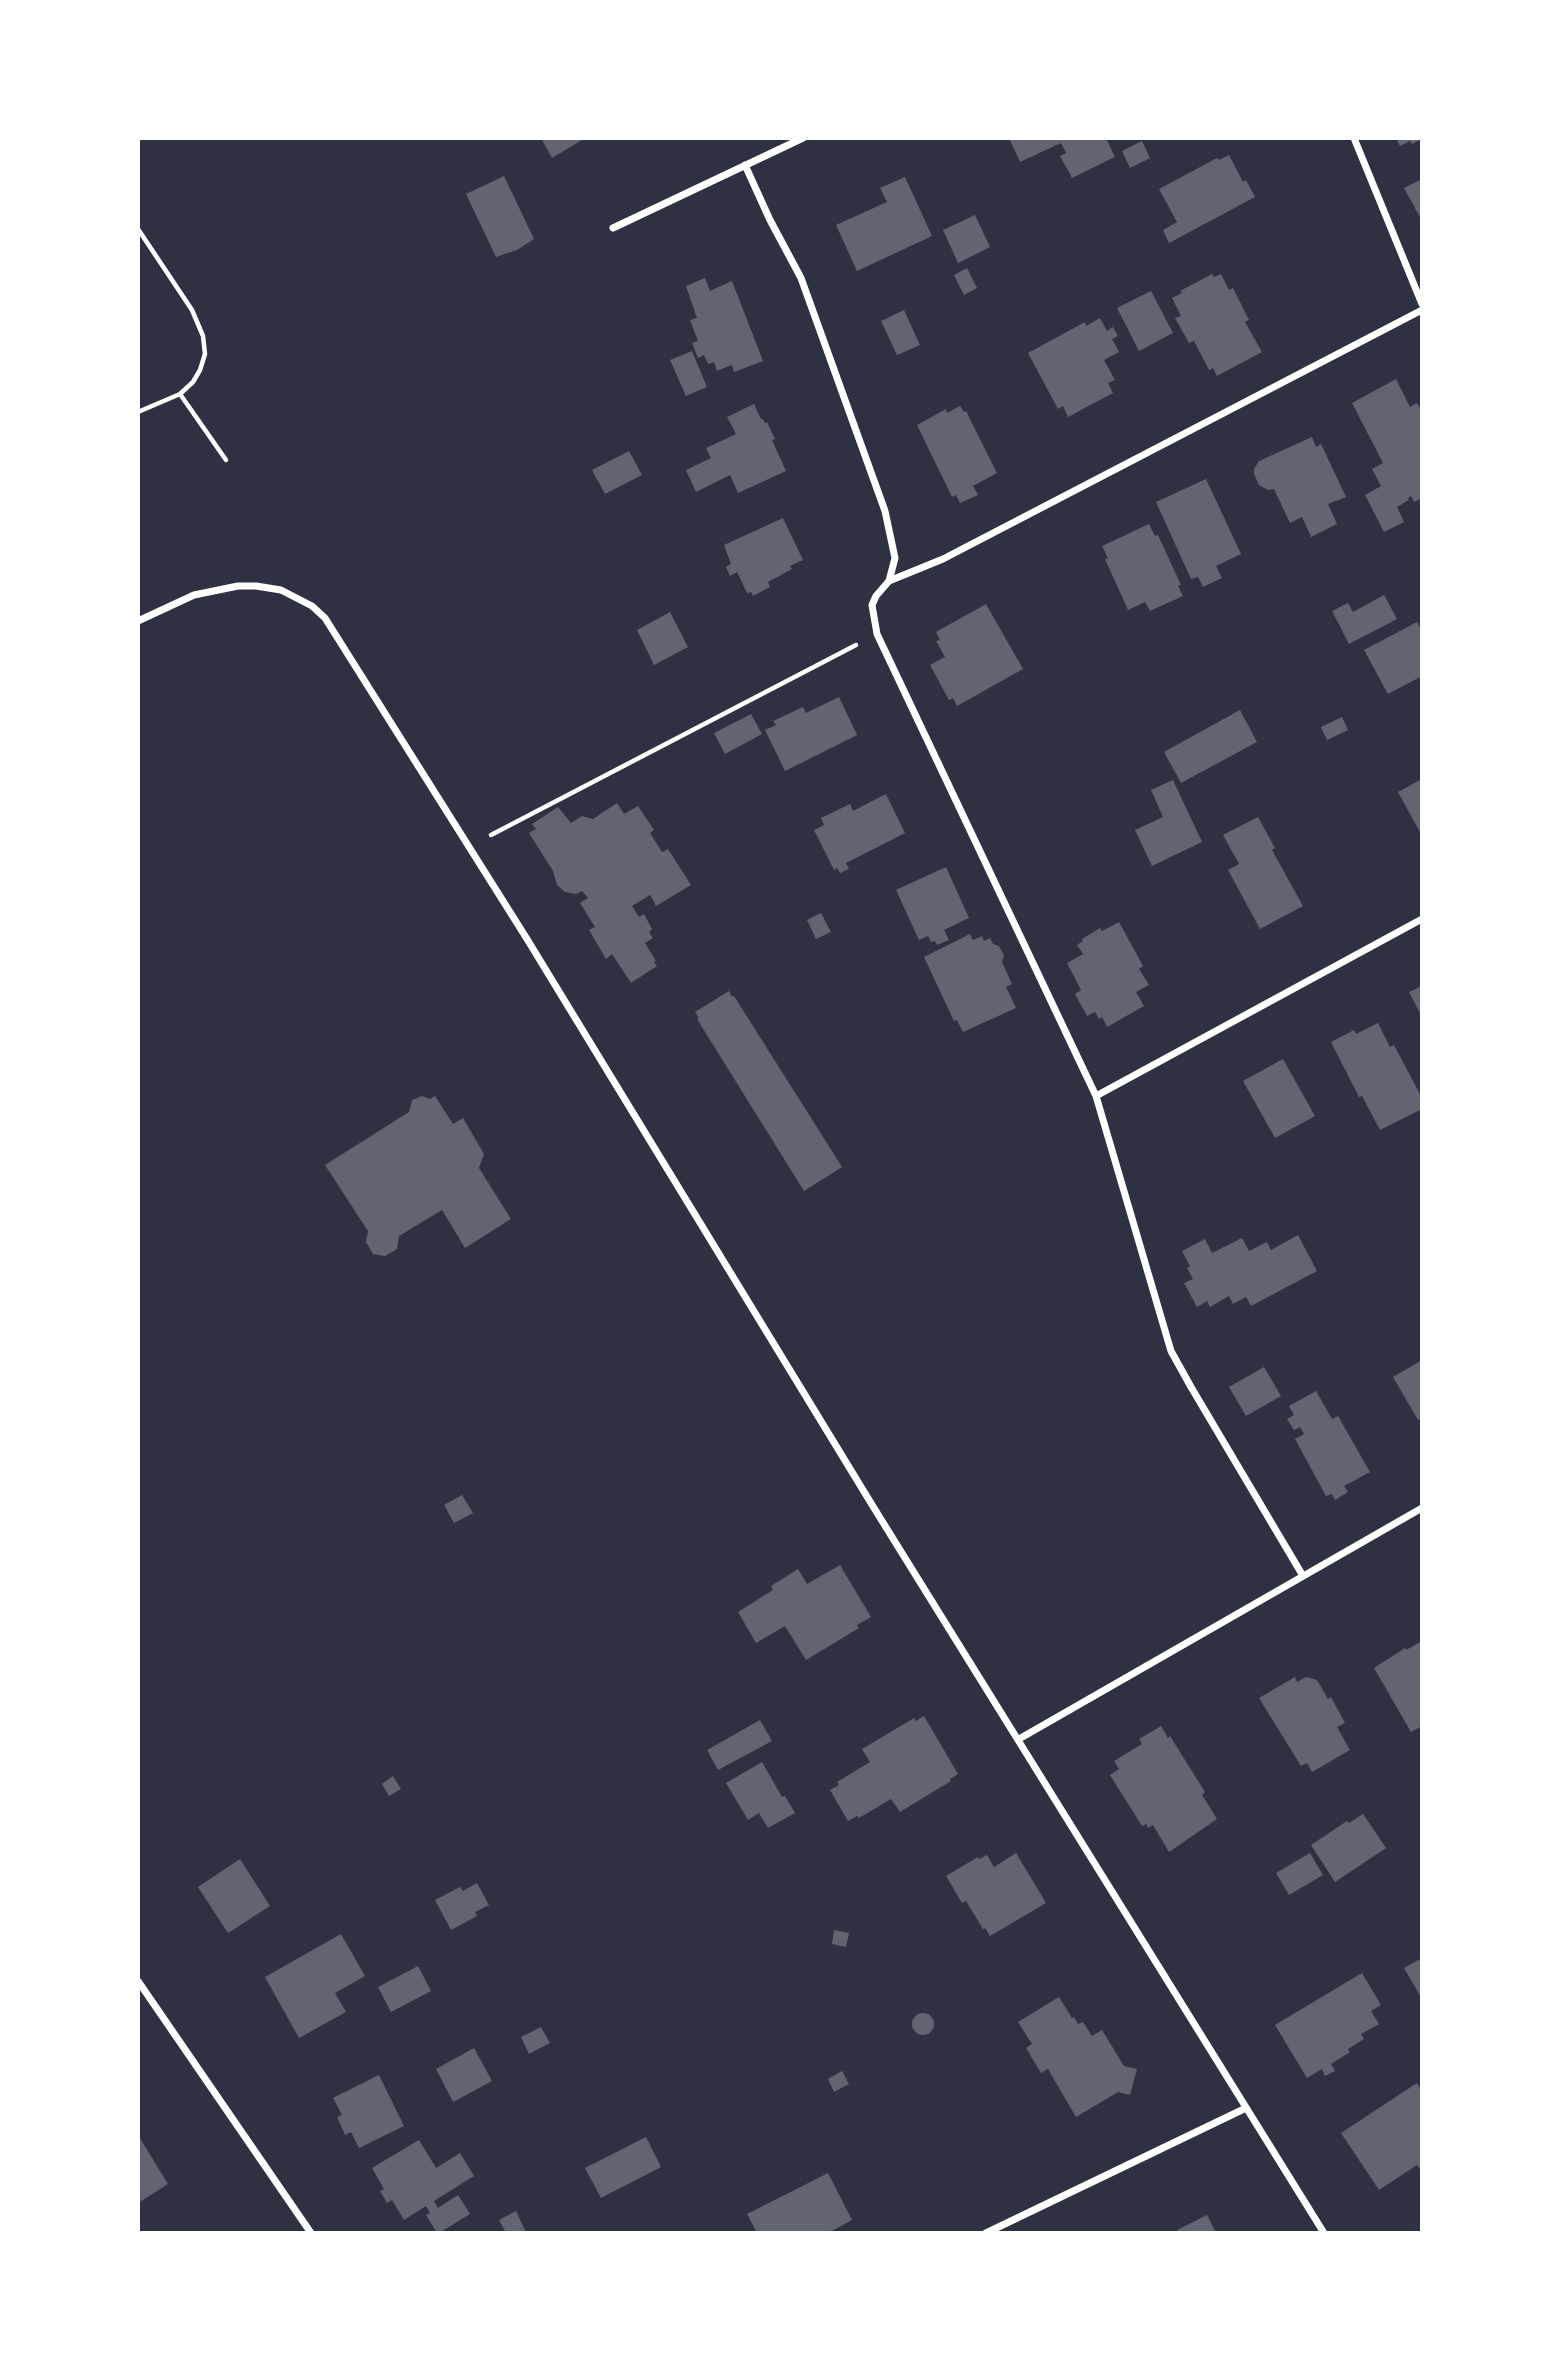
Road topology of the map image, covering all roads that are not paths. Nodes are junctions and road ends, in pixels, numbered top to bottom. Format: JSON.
{"nodes":[{"id":1,"x":803,"y":138,"type":"edge"},
{"id":2,"x":1354,"y":138,"type":"edge"},
{"id":3,"x":745,"y":165,"type":"junction"},
{"id":4,"x":613,"y":228,"type":"dead end"},
{"id":5,"x":1422,"y":304,"type":"edge"},
{"id":6,"x":1422,"y":310,"type":"edge"},
{"id":7,"x":889,"y":581,"type":"junction"},
{"id":8,"x":138,"y":621,"type":"edge"},
{"id":9,"x":1422,"y":919,"type":"edge"},
{"id":10,"x":1096,"y":1096,"type":"junction"},
{"id":11,"x":1422,"y":1508,"type":"edge"},
{"id":12,"x":1303,"y":1576,"type":"junction"},
{"id":13,"x":1018,"y":1739,"type":"junction"},
{"id":14,"x":138,"y":1981,"type":"edge"},
{"id":15,"x":1246,"y":2108,"type":"junction"},
{"id":16,"x":312,"y":2233,"type":"edge"},
{"id":17,"x":986,"y":2233,"type":"edge"},
{"id":18,"x":1324,"y":2233,"type":"edge"}],
"edges":[{"from":1,"to":3,"type":"street"},
{"from":2,"to":5,"type":"street"},
{"from":3,"to":4,"type":"street"},
{"from":3,"to":7,"type":"street"},
{"from":6,"to":7,"type":"street"},
{"from":7,"to":10,"type":"street"},
{"from":8,"to":13,"type":"street"},
{"from":9,"to":10,"type":"street"},
{"from":10,"to":12,"type":"street"},
{"from":11,"to":12,"type":"street"},
{"from":12,"to":13,"type":"street"},
{"from":13,"to":15,"type":"street"},
{"from":14,"to":16,"type":"street"},
{"from":15,"to":17,"type":"street"},
{"from":15,"to":18,"type":"street"}]}
